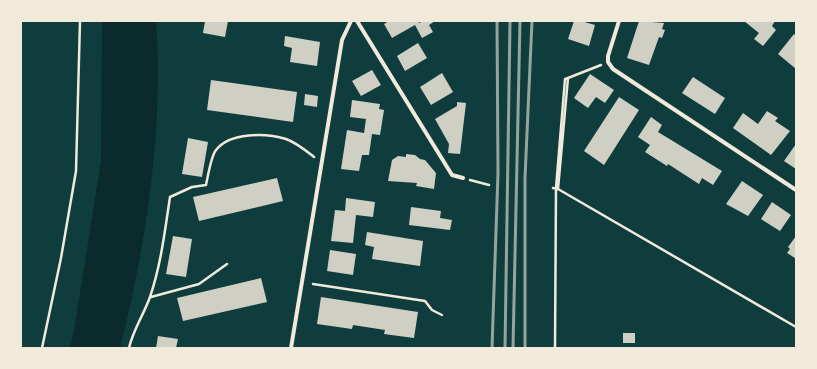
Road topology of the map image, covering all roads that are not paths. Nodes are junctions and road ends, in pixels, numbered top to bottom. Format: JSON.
{"nodes":[{"id":1,"x":350,"y":21,"type":"edge"},
{"id":2,"x":358,"y":21,"type":"edge"},
{"id":3,"x":619,"y":21,"type":"edge"},
{"id":4,"x":463,"y":178,"type":"road end"},
{"id":5,"x":796,"y":190,"type":"edge"},
{"id":6,"x":291,"y":348,"type":"edge"}],
"edges":[{"from":1,"to":6,"type":"street"},
{"from":2,"to":4,"type":"street"},
{"from":3,"to":5,"type":"street"}]}
